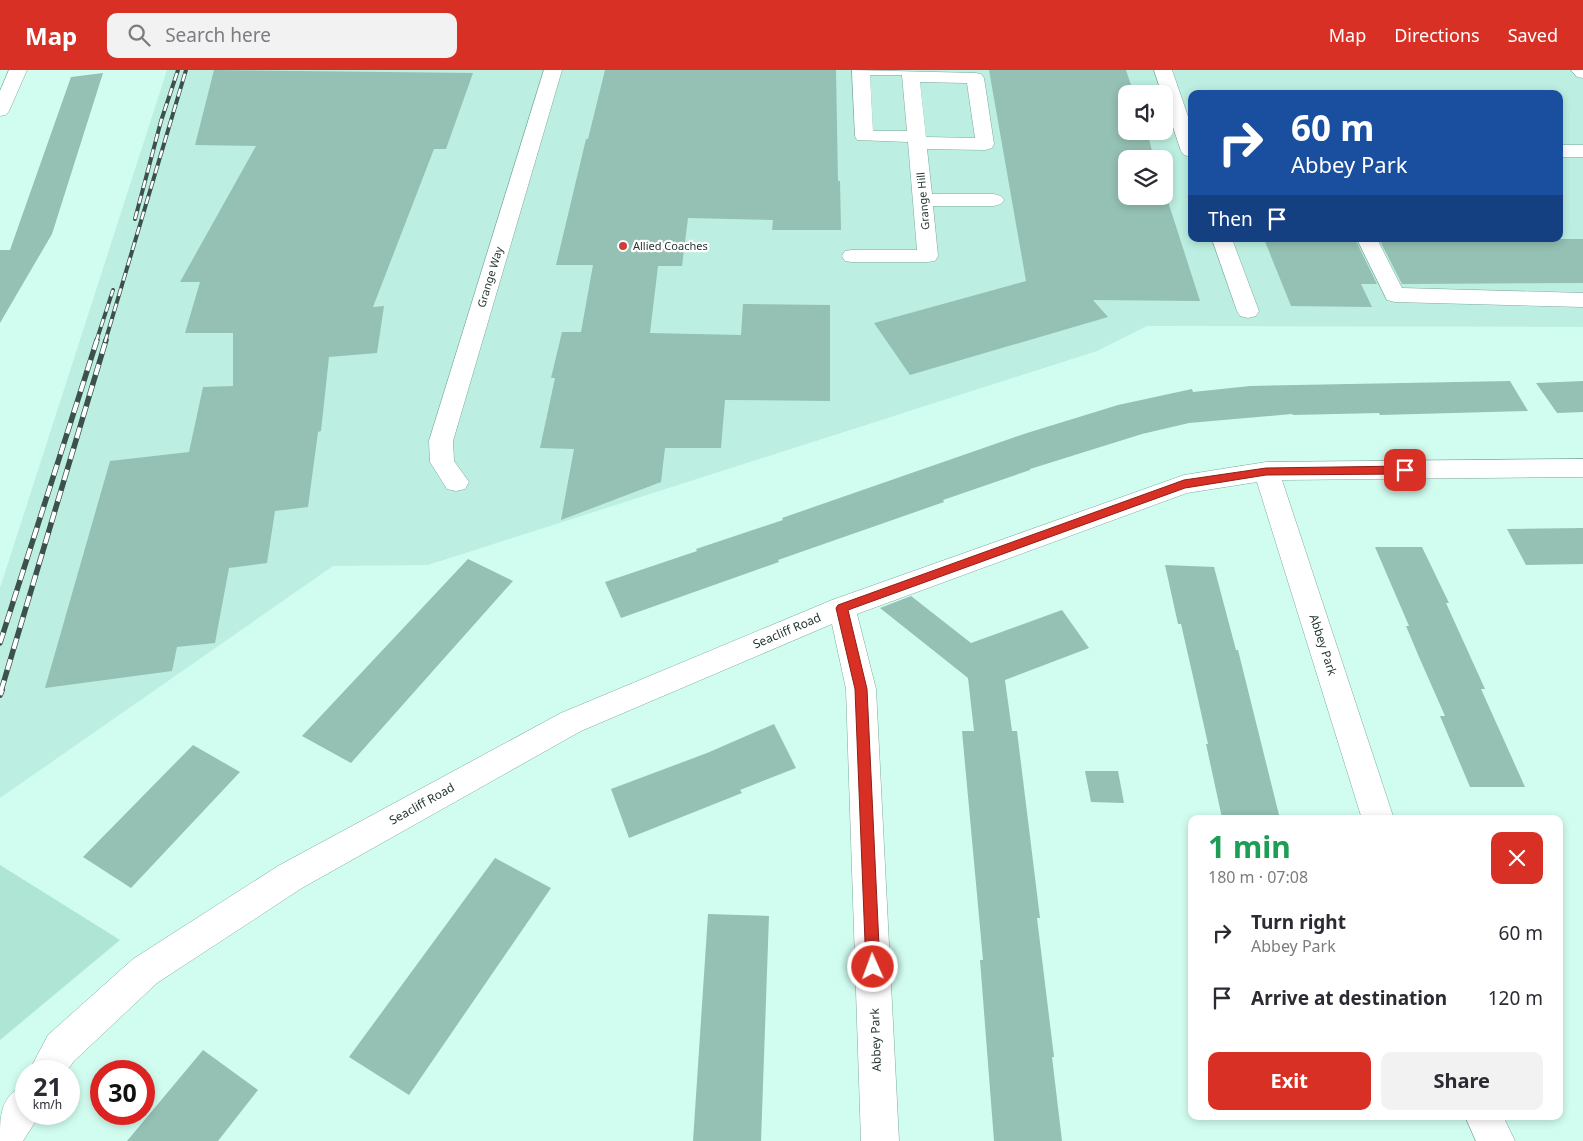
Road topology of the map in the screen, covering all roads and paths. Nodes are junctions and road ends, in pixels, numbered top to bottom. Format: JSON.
{"nodes":[{"id":1,"x":18,"y":70,"type":"edge"},
{"id":2,"x":553,"y":70,"type":"edge"},
{"id":3,"x":1163,"y":70,"type":"edge"},
{"id":4,"x":1580,"y":70,"type":"edge"},
{"id":5,"x":910,"y":72,"type":"edge"},
{"id":6,"x":1583,"y":73,"type":"edge"},
{"id":7,"x":1,"y":109,"type":"edge"},
{"id":8,"x":917,"y":140,"type":"junction"},
{"id":9,"x":1188,"y":142,"type":"edge"},
{"id":10,"x":1563,"y":151,"type":"edge"},
{"id":11,"x":1583,"y":151,"type":"edge"},
{"id":12,"x":922,"y":200,"type":"junction"},
{"id":13,"x":994,"y":200,"type":"dead end"},
{"id":14,"x":1223,"y":242,"type":"edge"},
{"id":15,"x":1368,"y":242,"type":"edge"},
{"id":16,"x":852,"y":256,"type":"dead end"},
{"id":17,"x":1583,"y":300,"type":"edge"},
{"id":18,"x":1248,"y":311,"type":"dead end"},
{"id":19,"x":1583,"y":468,"type":"edge"},
{"id":20,"x":1266,"y":472,"type":"junction"},
{"id":21,"x":456,"y":482,"type":"dead end"},
{"id":22,"x":842,"y":608,"type":"junction"},
{"id":23,"x":1377,"y":815,"type":"edge"},
{"id":24,"x":54,"y":1060,"type":"edge"},
{"id":25,"x":15,"y":1120,"type":"edge"},
{"id":26,"x":1485,"y":1120,"type":"edge"},
{"id":27,"x":2,"y":1141,"type":"edge"},
{"id":28,"x":880,"y":1141,"type":"edge"},
{"id":29,"x":1496,"y":1141,"type":"edge"}],
"edges":[{"from":1,"to":7,"type":"street"},
{"from":2,"to":21,"type":"street","name":"Grange Way"},
{"from":3,"to":9,"type":"street"},
{"from":4,"to":6,"type":"street"},
{"from":5,"to":8,"type":"street","name":"Grange Hill"},
{"from":5,"to":8,"type":"street"},
{"from":5,"to":8,"type":"street"},
{"from":8,"to":12,"type":"street","name":"Grange Hill"},
{"from":10,"to":11,"type":"street"},
{"from":12,"to":13,"type":"street"},
{"from":12,"to":16,"type":"street","name":"Grange Hill"},
{"from":14,"to":18,"type":"street"},
{"from":15,"to":17,"type":"street"},
{"from":19,"to":20,"type":"street"},
{"from":20,"to":22,"type":"street"},
{"from":20,"to":23,"type":"street","name":"Abbey Park"},
{"from":22,"to":24,"type":"street","name":"Seacliff Road"},
{"from":22,"to":28,"type":"street","name":"Abbey Park"},
{"from":25,"to":27,"type":"street"},
{"from":26,"to":29,"type":"street"}]}
